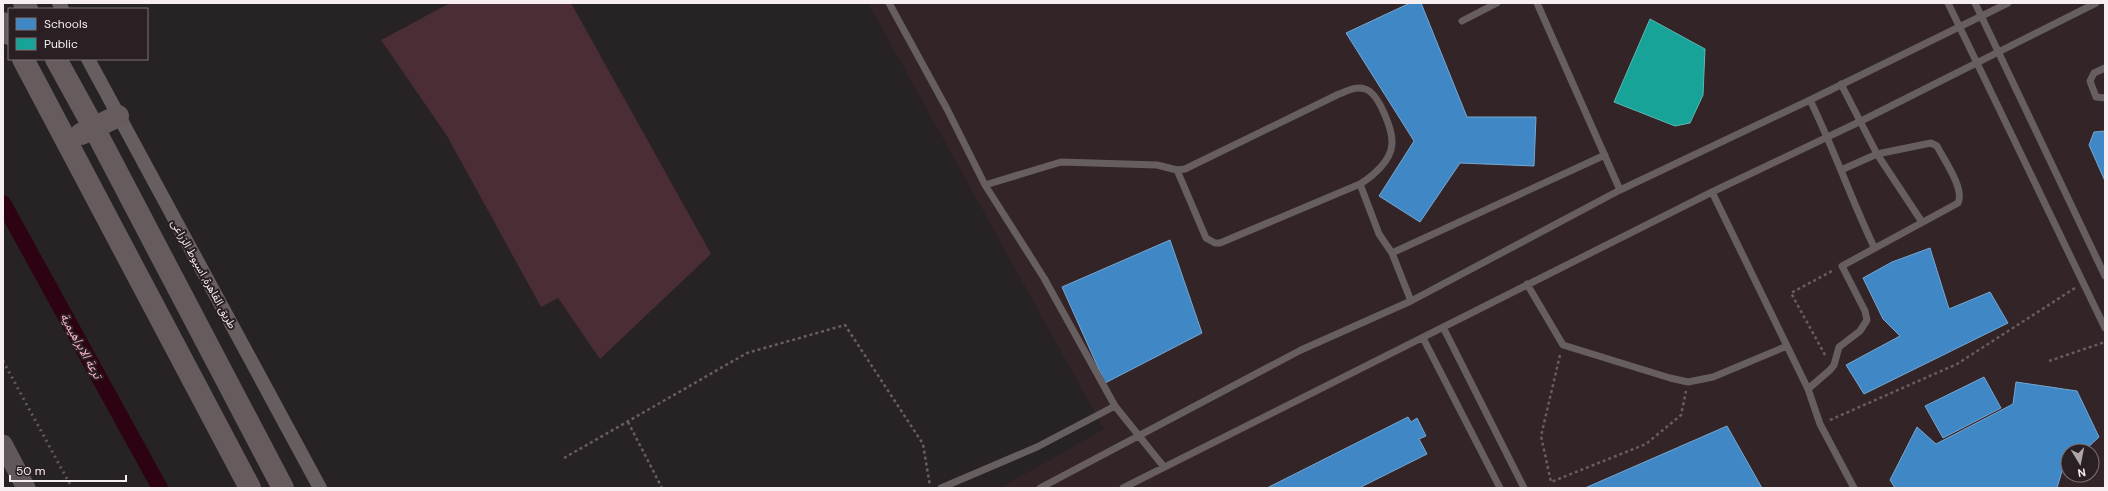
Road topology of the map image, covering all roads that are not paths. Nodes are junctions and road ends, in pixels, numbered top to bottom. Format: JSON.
{"nodes":[{"id":1,"x":889,"y":3,"type":"edge"},
{"id":2,"x":1497,"y":3,"type":"edge"},
{"id":3,"x":1537,"y":3,"type":"edge"},
{"id":4,"x":1948,"y":3,"type":"edge"},
{"id":5,"x":1975,"y":3,"type":"edge"},
{"id":6,"x":2008,"y":3,"type":"edge"},
{"id":7,"x":2096,"y":3,"type":"edge"},
{"id":8,"x":1982,"y":15,"type":"junction"},
{"id":9,"x":1462,"y":21,"type":"dead end"},
{"id":10,"x":3,"y":23,"type":"edge"},
{"id":11,"x":1959,"y":28,"type":"junction"},
{"id":12,"x":8,"y":32,"type":"edge"},
{"id":13,"x":1998,"y":53,"type":"junction"},
{"id":14,"x":24,"y":60,"type":"edge"},
{"id":15,"x":57,"y":60,"type":"edge"},
{"id":16,"x":89,"y":60,"type":"edge"},
{"id":17,"x":1977,"y":62,"type":"junction"},
{"id":18,"x":2105,"y":68,"type":"edge"},
{"id":19,"x":1841,"y":84,"type":"junction"},
{"id":20,"x":2105,"y":98,"type":"edge"},
{"id":21,"x":1810,"y":100,"type":"junction"},
{"id":22,"x":118,"y":116,"type":"junction"},
{"id":23,"x":1860,"y":122,"type":"junction"},
{"id":24,"x":94,"y":128,"type":"junction"},
{"id":25,"x":1828,"y":136,"type":"junction"},
{"id":26,"x":66,"y":140,"type":"junction"},
{"id":27,"x":1605,"y":154,"type":"junction"},
{"id":28,"x":1877,"y":154,"type":"junction"},
{"id":29,"x":1177,"y":170,"type":"junction"},
{"id":30,"x":1842,"y":170,"type":"junction"},
{"id":31,"x":1360,"y":184,"type":"junction"},
{"id":32,"x":985,"y":185,"type":"junction"},
{"id":33,"x":1620,"y":190,"type":"junction"},
{"id":34,"x":1712,"y":192,"type":"junction"},
{"id":35,"x":1922,"y":222,"type":"junction"},
{"id":36,"x":1874,"y":247,"type":"junction"},
{"id":37,"x":1392,"y":253,"type":"junction"},
{"id":38,"x":2105,"y":276,"type":"edge"},
{"id":39,"x":1527,"y":284,"type":"junction"},
{"id":40,"x":1411,"y":301,"type":"junction"},
{"id":41,"x":1443,"y":328,"type":"junction"},
{"id":42,"x":2105,"y":328,"type":"edge"},
{"id":43,"x":1423,"y":338,"type":"junction"},
{"id":44,"x":1787,"y":346,"type":"junction"},
{"id":45,"x":1808,"y":389,"type":"junction"},
{"id":46,"x":1115,"y":406,"type":"junction"},
{"id":47,"x":1139,"y":437,"type":"junction"},
{"id":48,"x":3,"y":444,"type":"edge"},
{"id":49,"x":1164,"y":467,"type":"junction"},
{"id":50,"x":1127,"y":487,"type":"edge"},
{"id":51,"x":26,"y":488,"type":"edge"},
{"id":52,"x":250,"y":488,"type":"edge"},
{"id":53,"x":283,"y":488,"type":"edge"},
{"id":54,"x":320,"y":488,"type":"edge"},
{"id":55,"x":942,"y":488,"type":"edge"},
{"id":56,"x":1040,"y":488,"type":"edge"},
{"id":57,"x":1500,"y":488,"type":"edge"},
{"id":58,"x":1524,"y":488,"type":"edge"},
{"id":59,"x":1854,"y":488,"type":"edge"}],
"edges":[{"from":1,"to":32,"type":"lane"},
{"from":2,"to":9,"type":"lane"},
{"from":3,"to":27,"type":"lane"},
{"from":4,"to":11,"type":"lane"},
{"from":5,"to":8,"type":"lane"},
{"from":6,"to":8,"type":"lane"},
{"from":7,"to":13,"type":"lane"},
{"from":8,"to":11,"type":"lane"},
{"from":8,"to":13,"type":"lane"},
{"from":10,"to":12,"type":"highway"},
{"from":11,"to":17,"type":"lane"},
{"from":11,"to":19,"type":"lane"},
{"from":13,"to":17,"type":"lane"},
{"from":13,"to":38,"type":"lane"},
{"from":14,"to":26,"type":"highway"},
{"from":15,"to":24,"type":"highway"},
{"from":16,"to":22,"type":"street","name":"طريق القاهرة, اسيوط الزراعى"},
{"from":17,"to":23,"type":"lane"},
{"from":17,"to":42,"type":"lane"},
{"from":18,"to":20,"type":"lane"},
{"from":19,"to":21,"type":"lane"},
{"from":19,"to":23,"type":"lane"},
{"from":21,"to":25,"type":"lane"},
{"from":21,"to":33,"type":"lane"},
{"from":22,"to":24,"type":"highway"},
{"from":22,"to":54,"type":"street","name":"طريق القاهرة, اسيوط الزراعى"},
{"from":23,"to":25,"type":"lane"},
{"from":23,"to":28,"type":"lane"},
{"from":24,"to":26,"type":"highway"},
{"from":24,"to":53,"type":"highway"},
{"from":25,"to":30,"type":"lane"},
{"from":25,"to":34,"type":"lane"},
{"from":26,"to":52,"type":"highway"},
{"from":27,"to":33,"type":"lane"},
{"from":27,"to":37,"type":"lane"},
{"from":28,"to":30,"type":"lane"},
{"from":28,"to":35,"type":"lane"},
{"from":28,"to":35,"type":"lane"},
{"from":29,"to":31,"type":"lane"},
{"from":29,"to":31,"type":"lane"},
{"from":29,"to":32,"type":"lane"},
{"from":30,"to":36,"type":"lane"},
{"from":31,"to":37,"type":"lane"},
{"from":32,"to":46,"type":"lane"},
{"from":33,"to":40,"type":"lane"},
{"from":34,"to":39,"type":"lane"},
{"from":34,"to":44,"type":"lane"},
{"from":35,"to":36,"type":"lane"},
{"from":36,"to":45,"type":"lane"},
{"from":37,"to":40,"type":"lane"},
{"from":39,"to":41,"type":"lane"},
{"from":39,"to":44,"type":"lane"},
{"from":40,"to":47,"type":"lane"},
{"from":41,"to":43,"type":"lane"},
{"from":41,"to":58,"type":"lane"},
{"from":43,"to":49,"type":"lane"},
{"from":43,"to":57,"type":"lane"},
{"from":44,"to":45,"type":"lane"},
{"from":45,"to":59,"type":"lane"},
{"from":46,"to":47,"type":"lane"},
{"from":46,"to":55,"type":"lane"},
{"from":47,"to":49,"type":"lane"},
{"from":47,"to":56,"type":"lane"},
{"from":48,"to":51,"type":"main road"},
{"from":49,"to":50,"type":"lane"}]}
